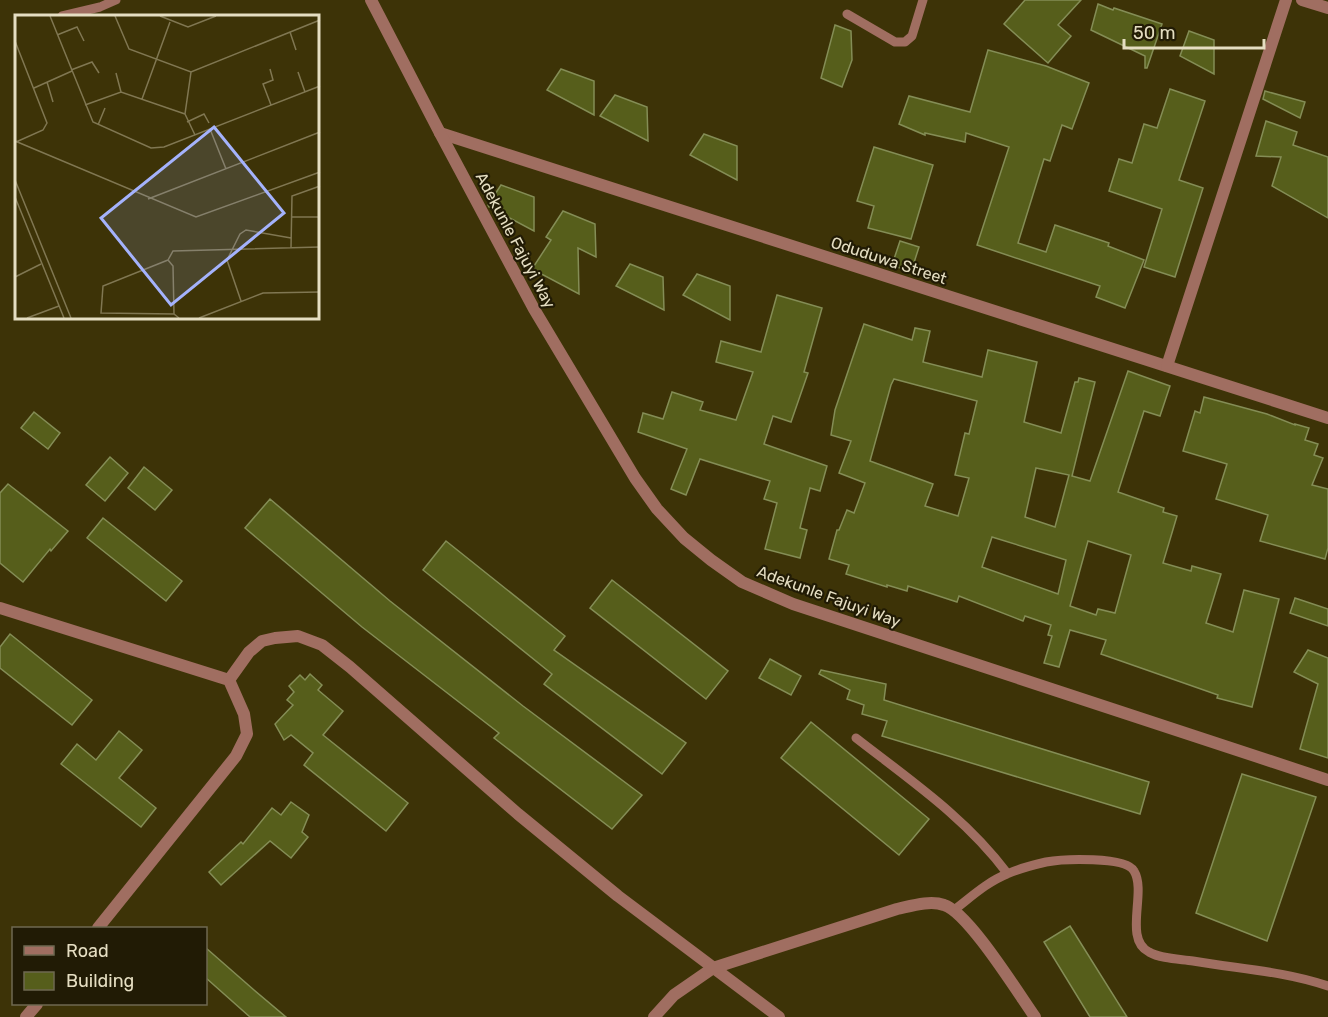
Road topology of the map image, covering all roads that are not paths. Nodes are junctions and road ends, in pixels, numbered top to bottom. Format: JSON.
{"nodes":[{"id":1,"x":116,"y":0,"type":"edge"},
{"id":2,"x":371,"y":0,"type":"edge"},
{"id":3,"x":923,"y":0,"type":"edge"},
{"id":4,"x":1286,"y":0,"type":"edge"},
{"id":5,"x":1302,"y":0,"type":"edge"},
{"id":6,"x":1328,"y":8,"type":"edge"},
{"id":7,"x":846,"y":14,"type":"dead end"},
{"id":8,"x":67,"y":15,"type":"edge"},
{"id":9,"x":440,"y":134,"type":"junction"},
{"id":10,"x":1167,"y":366,"type":"junction"},
{"id":11,"x":1328,"y":418,"type":"edge"},
{"id":12,"x":0,"y":608,"type":"edge"},
{"id":13,"x":229,"y":680,"type":"junction"},
{"id":14,"x":856,"y":738,"type":"dead end"},
{"id":15,"x":1328,"y":780,"type":"edge"},
{"id":16,"x":1007,"y":873,"type":"junction"},
{"id":17,"x":954,"y":910,"type":"junction"},
{"id":18,"x":99,"y":927,"type":"edge"},
{"id":19,"x":713,"y":968,"type":"junction"},
{"id":20,"x":1328,"y":986,"type":"edge"},
{"id":21,"x":36,"y":1005,"type":"edge"},
{"id":22,"x":26,"y":1017,"type":"edge"},
{"id":23,"x":654,"y":1017,"type":"edge"},
{"id":24,"x":779,"y":1017,"type":"edge"},
{"id":25,"x":1035,"y":1017,"type":"edge"}],
"edges":[{"from":1,"to":8,"type":"lane"},
{"from":2,"to":9,"type":"street","name":"Adekunle Fajuyi Way"},
{"from":3,"to":7,"type":"lane"},
{"from":4,"to":10,"type":"street"},
{"from":5,"to":6,"type":"street"},
{"from":9,"to":10,"type":"street","name":"Oduduwa Street"},
{"from":9,"to":15,"type":"street","name":"Adekunle Fajuyi Way"},
{"from":10,"to":11,"type":"street","name":"Oduduwa Street"},
{"from":12,"to":13,"type":"street"},
{"from":13,"to":18,"type":"street"},
{"from":13,"to":19,"type":"street"},
{"from":14,"to":16,"type":"lane"},
{"from":16,"to":17,"type":"lane"},
{"from":16,"to":20,"type":"lane"},
{"from":17,"to":19,"type":"street"},
{"from":17,"to":25,"type":"street"},
{"from":19,"to":23,"type":"street"},
{"from":19,"to":24,"type":"street"},
{"from":21,"to":22,"type":"street"}]}
